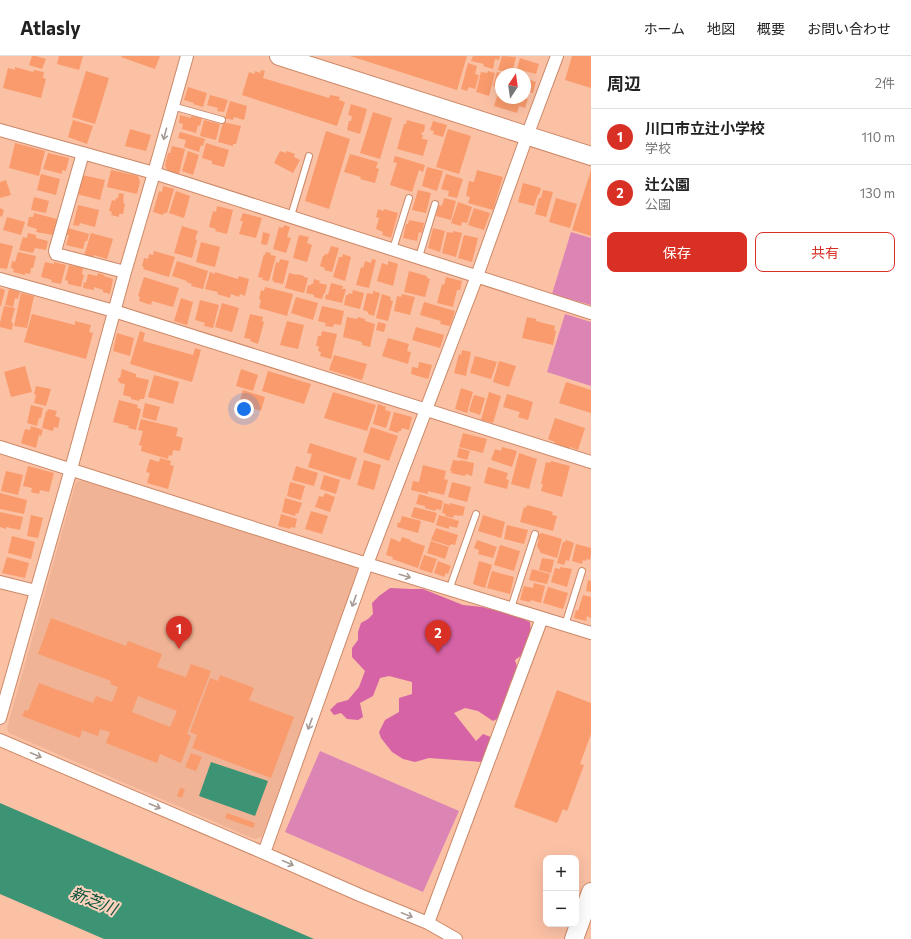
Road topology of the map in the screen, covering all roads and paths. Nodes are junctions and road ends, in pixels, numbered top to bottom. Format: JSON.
{"nodes":[{"id":1,"x":187,"y":56,"type":"edge"},
{"id":2,"x":279,"y":56,"type":"edge"},
{"id":3,"x":558,"y":56,"type":"edge"},
{"id":4,"x":172,"y":106,"type":"junction"},
{"id":5,"x":222,"y":120,"type":"dead end"},
{"id":6,"x":0,"y":130,"type":"edge"},
{"id":7,"x":527,"y":136,"type":"junction"},
{"id":8,"x":83,"y":153,"type":"junction"},
{"id":9,"x":309,"y":156,"type":"dead end"},
{"id":10,"x":591,"y":156,"type":"edge"},
{"id":11,"x":154,"y":173,"type":"junction"},
{"id":12,"x":409,"y":198,"type":"dead end"},
{"id":13,"x":435,"y":204,"type":"dead end"},
{"id":14,"x":291,"y":216,"type":"junction"},
{"id":15,"x":393,"y":249,"type":"junction"},
{"id":16,"x":419,"y":257,"type":"junction"},
{"id":17,"x":125,"y":272,"type":"junction"},
{"id":18,"x":477,"y":276,"type":"junction"},
{"id":19,"x":0,"y":280,"type":"edge"},
{"id":20,"x":114,"y":311,"type":"junction"},
{"id":21,"x":591,"y":313,"type":"edge"},
{"id":22,"x":426,"y":410,"type":"junction"},
{"id":23,"x":0,"y":447,"type":"edge"},
{"id":24,"x":591,"y":462,"type":"edge"},
{"id":25,"x":71,"y":469,"type":"junction"},
{"id":26,"x":476,"y":514,"type":"dead end"},
{"id":27,"x":535,"y":534,"type":"dead end"},
{"id":28,"x":367,"y":564,"type":"junction"},
{"id":29,"x":582,"y":571,"type":"dead end"},
{"id":30,"x":0,"y":582,"type":"edge"},
{"id":31,"x":449,"y":590,"type":"junction"},
{"id":32,"x":36,"y":591,"type":"junction"},
{"id":33,"x":511,"y":608,"type":"junction"},
{"id":34,"x":542,"y":618,"type":"junction"},
{"id":35,"x":565,"y":625,"type":"junction"},
{"id":36,"x":591,"y":633,"type":"edge"},
{"id":37,"x":0,"y":718,"type":"edge"},
{"id":38,"x":0,"y":740,"type":"edge"},
{"id":39,"x":264,"y":853,"type":"junction"},
{"id":40,"x":591,"y":892,"type":"edge"},
{"id":41,"x":428,"y":923,"type":"junction"},
{"id":42,"x":456,"y":939,"type":"edge"},
{"id":43,"x":574,"y":939,"type":"edge"}],
"edges":[{"from":1,"to":4,"type":"street"},
{"from":2,"to":7,"type":"street"},
{"from":3,"to":7,"type":"street"},
{"from":4,"to":5,"type":"lane"},
{"from":4,"to":11,"type":"street","one_way":true},
{"from":6,"to":8,"type":"street"},
{"from":7,"to":10,"type":"street"},
{"from":7,"to":18,"type":"street"},
{"from":8,"to":11,"type":"street"},
{"from":8,"to":17,"type":"street"},
{"from":9,"to":14,"type":"lane"},
{"from":11,"to":14,"type":"street"},
{"from":11,"to":17,"type":"street"},
{"from":12,"to":15,"type":"lane"},
{"from":13,"to":16,"type":"lane"},
{"from":14,"to":15,"type":"street"},
{"from":15,"to":16,"type":"street"},
{"from":16,"to":18,"type":"street"},
{"from":17,"to":20,"type":"street"},
{"from":18,"to":21,"type":"street"},
{"from":18,"to":22,"type":"street"},
{"from":19,"to":20,"type":"street"},
{"from":20,"to":22,"type":"street"},
{"from":20,"to":25,"type":"street"},
{"from":22,"to":24,"type":"street"},
{"from":22,"to":28,"type":"street"},
{"from":23,"to":25,"type":"street"},
{"from":25,"to":28,"type":"street"},
{"from":25,"to":32,"type":"street"},
{"from":26,"to":31,"type":"lane"},
{"from":27,"to":33,"type":"lane"},
{"from":28,"to":31,"type":"street","one_way":true},
{"from":28,"to":39,"type":"street","one_way":true},
{"from":29,"to":35,"type":"lane"},
{"from":30,"to":32,"type":"street"},
{"from":31,"to":33,"type":"street"},
{"from":32,"to":37,"type":"street"},
{"from":33,"to":34,"type":"street"},
{"from":34,"to":35,"type":"street"},
{"from":34,"to":41,"type":"street"},
{"from":35,"to":36,"type":"street"},
{"from":38,"to":39,"type":"street","one_way":true},
{"from":39,"to":41,"type":"street","one_way":true},
{"from":40,"to":43,"type":"street"},
{"from":41,"to":42,"type":"street"}]}
